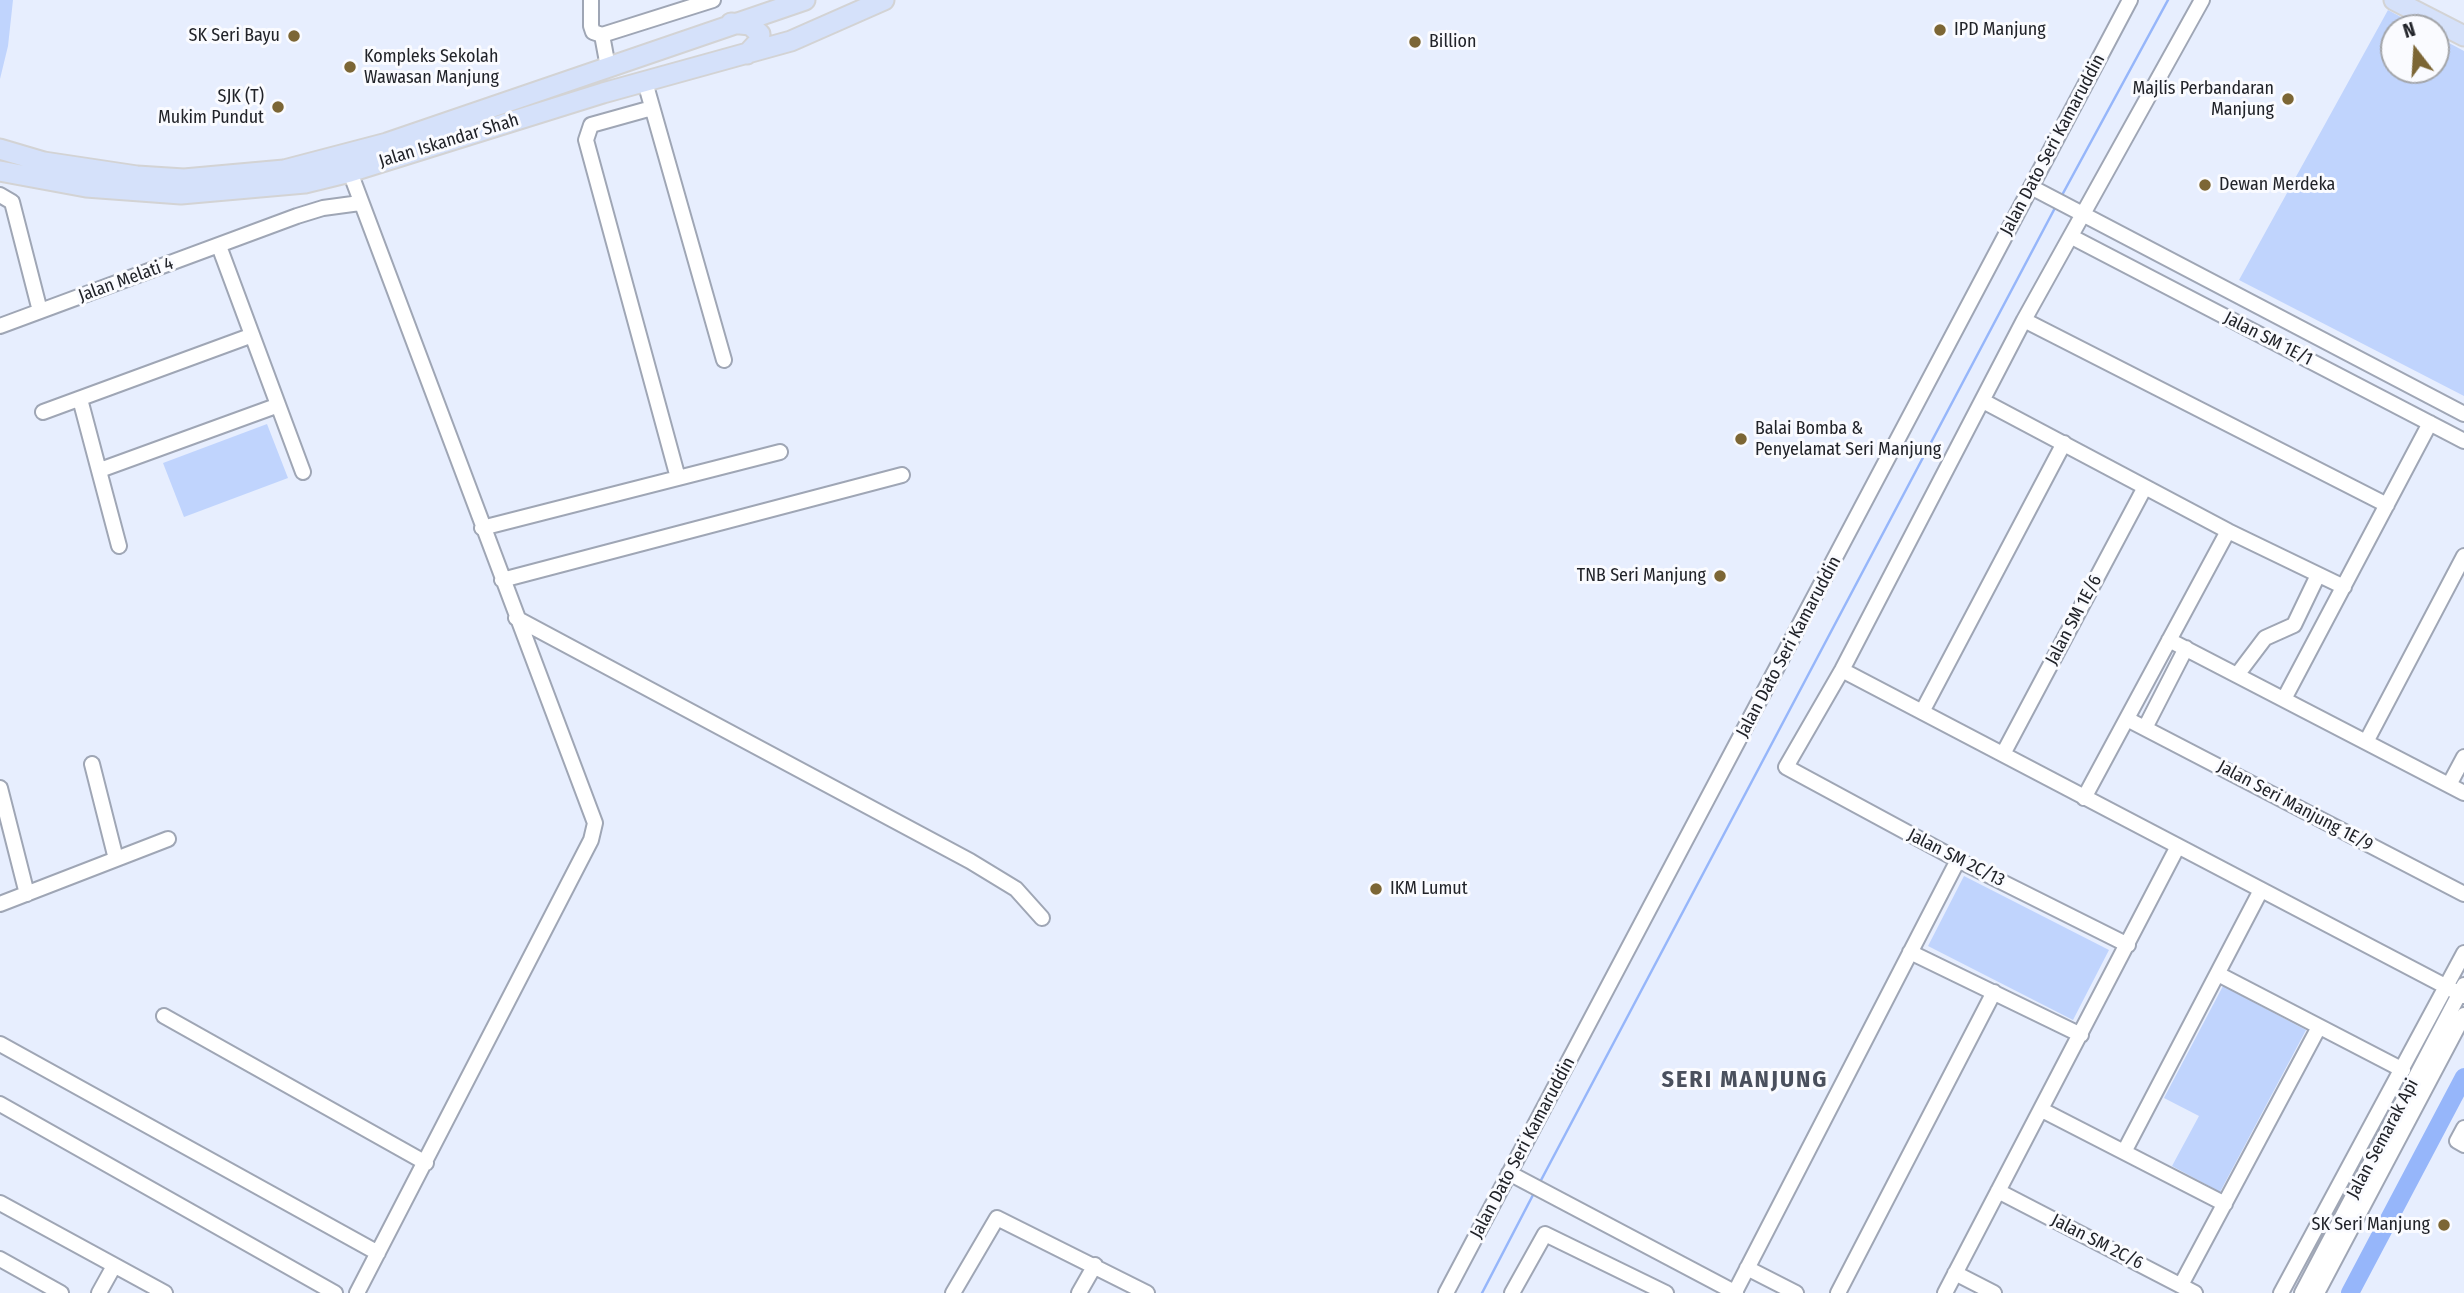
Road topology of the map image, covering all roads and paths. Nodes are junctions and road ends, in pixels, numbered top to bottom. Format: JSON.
{"nodes":[{"id":1,"x":591,"y":0,"type":"edge"},
{"id":2,"x":713,"y":0,"type":"edge"},
{"id":3,"x":884,"y":0,"type":"edge"},
{"id":4,"x":2130,"y":0,"type":"edge"},
{"id":5,"x":2202,"y":0,"type":"edge"},
{"id":6,"x":2394,"y":0,"type":"edge"},
{"id":7,"x":2422,"y":0,"type":"edge"},
{"id":8,"x":801,"y":1,"type":"edge"},
{"id":9,"x":2464,"y":22,"type":"edge"},
{"id":10,"x":730,"y":23,"type":"junction"},
{"id":11,"x":807,"y":34,"type":"junction"},
{"id":12,"x":602,"y":35,"type":"junction"},
{"id":13,"x":2464,"y":36,"type":"edge"},
{"id":14,"x":747,"y":54,"type":"junction"},
{"id":15,"x":608,"y":67,"type":"junction"},
{"id":16,"x":645,"y":82,"type":"junction"},
{"id":17,"x":652,"y":108,"type":"junction"},
{"id":18,"x":0,"y":149,"type":"edge"},
{"id":19,"x":0,"y":171,"type":"edge"},
{"id":20,"x":350,"y":172,"type":"junction"},
{"id":21,"x":2031,"y":187,"type":"junction"},
{"id":22,"x":0,"y":195,"type":"edge"},
{"id":23,"x":360,"y":202,"type":"junction"},
{"id":24,"x":2085,"y":214,"type":"junction"},
{"id":25,"x":2072,"y":237,"type":"junction"},
{"id":26,"x":219,"y":246,"type":"junction"},
{"id":27,"x":40,"y":311,"type":"junction"},
{"id":28,"x":2024,"y":320,"type":"junction"},
{"id":29,"x":0,"y":326,"type":"edge"},
{"id":30,"x":250,"y":336,"type":"junction"},
{"id":31,"x":724,"y":360,"type":"dead end"},
{"id":32,"x":2374,"y":366,"type":"junction"},
{"id":33,"x":2362,"y":387,"type":"junction"},
{"id":34,"x":80,"y":399,"type":"junction"},
{"id":35,"x":1983,"y":401,"type":"junction"},
{"id":36,"x":276,"y":406,"type":"junction"},
{"id":37,"x":43,"y":412,"type":"dead end"},
{"id":38,"x":2464,"y":414,"type":"edge"},
{"id":39,"x":2430,"y":423,"type":"junction"},
{"id":40,"x":2464,"y":441,"type":"edge"},
{"id":41,"x":2064,"y":443,"type":"junction"},
{"id":42,"x":780,"y":452,"type":"dead end"},
{"id":43,"x":100,"y":470,"type":"junction"},
{"id":44,"x":303,"y":472,"type":"dead end"},
{"id":45,"x":902,"y":475,"type":"dead end"},
{"id":46,"x":678,"y":478,"type":"junction"},
{"id":47,"x":2145,"y":486,"type":"junction"},
{"id":48,"x":2387,"y":505,"type":"junction"},
{"id":49,"x":482,"y":528,"type":"junction"},
{"id":50,"x":2228,"y":531,"type":"junction"},
{"id":51,"x":119,"y":546,"type":"dead end"},
{"id":52,"x":2464,"y":555,"type":"edge"},
{"id":53,"x":2318,"y":575,"type":"junction"},
{"id":54,"x":502,"y":580,"type":"junction"},
{"id":55,"x":2344,"y":587,"type":"junction"},
{"id":56,"x":516,"y":618,"type":"junction"},
{"id":57,"x":2169,"y":640,"type":"junction"},
{"id":58,"x":2186,"y":648,"type":"junction"},
{"id":59,"x":1842,"y":670,"type":"junction"},
{"id":60,"x":2237,"y":675,"type":"junction"},
{"id":61,"x":2284,"y":699,"type":"junction"},
{"id":62,"x":1923,"y":710,"type":"junction"},
{"id":63,"x":2127,"y":719,"type":"junction"},
{"id":64,"x":2145,"y":728,"type":"junction"},
{"id":65,"x":2366,"y":742,"type":"junction"},
{"id":66,"x":2003,"y":754,"type":"junction"},
{"id":67,"x":2464,"y":757,"type":"edge"},
{"id":68,"x":92,"y":764,"type":"dead end"},
{"id":69,"x":2449,"y":785,"type":"junction"},
{"id":70,"x":0,"y":788,"type":"edge"},
{"id":71,"x":2464,"y":793,"type":"edge"},
{"id":72,"x":2084,"y":798,"type":"junction"},
{"id":73,"x":168,"y":839,"type":"dead end"},
{"id":74,"x":2177,"y":848,"type":"junction"},
{"id":75,"x":116,"y":859,"type":"junction"},
{"id":76,"x":1958,"y":860,"type":"junction"},
{"id":77,"x":2260,"y":892,"type":"junction"},
{"id":78,"x":27,"y":894,"type":"junction"},
{"id":79,"x":2464,"y":894,"type":"edge"},
{"id":80,"x":0,"y":904,"type":"edge"},
{"id":81,"x":1042,"y":918,"type":"dead end"},
{"id":82,"x":2128,"y":945,"type":"junction"},
{"id":83,"x":1910,"y":953,"type":"junction"},
{"id":84,"x":2464,"y":953,"type":"edge"},
{"id":85,"x":2218,"y":974,"type":"junction"},
{"id":86,"x":2458,"y":990,"type":"edge"},
{"id":87,"x":1994,"y":992,"type":"junction"},
{"id":88,"x":164,"y":1016,"type":"dead end"},
{"id":89,"x":2464,"y":1016,"type":"edge"},
{"id":90,"x":2319,"y":1027,"type":"junction"},
{"id":91,"x":2081,"y":1035,"type":"junction"},
{"id":92,"x":0,"y":1044,"type":"edge"},
{"id":93,"x":2403,"y":1070,"type":"junction"},
{"id":94,"x":0,"y":1104,"type":"edge"},
{"id":95,"x":2042,"y":1110,"type":"junction"},
{"id":96,"x":2464,"y":1128,"type":"edge"},
{"id":97,"x":2464,"y":1145,"type":"edge"},
{"id":98,"x":2124,"y":1152,"type":"junction"},
{"id":99,"x":426,"y":1163,"type":"junction"},
{"id":100,"x":1509,"y":1173,"type":"junction"},
{"id":101,"x":1998,"y":1191,"type":"junction"},
{"id":102,"x":0,"y":1203,"type":"edge"},
{"id":103,"x":2225,"y":1204,"type":"junction"},
{"id":104,"x":377,"y":1253,"type":"junction"},
{"id":105,"x":0,"y":1259,"type":"edge"},
{"id":106,"x":1095,"y":1265,"type":"junction"},
{"id":107,"x":114,"y":1266,"type":"junction"},
{"id":108,"x":1747,"y":1268,"type":"junction"},
{"id":109,"x":1955,"y":1273,"type":"junction"},
{"id":110,"x":2181,"y":1285,"type":"junction"},
{"id":111,"x":61,"y":1293,"type":"edge"},
{"id":112,"x":99,"y":1293,"type":"edge"},
{"id":113,"x":164,"y":1293,"type":"edge"},
{"id":114,"x":335,"y":1293,"type":"edge"},
{"id":115,"x":357,"y":1293,"type":"edge"},
{"id":116,"x":953,"y":1293,"type":"edge"},
{"id":117,"x":1079,"y":1293,"type":"edge"},
{"id":118,"x":1147,"y":1293,"type":"edge"},
{"id":119,"x":1446,"y":1293,"type":"edge"},
{"id":120,"x":1512,"y":1293,"type":"edge"},
{"id":121,"x":1666,"y":1293,"type":"edge"},
{"id":122,"x":1735,"y":1293,"type":"edge"},
{"id":123,"x":1796,"y":1293,"type":"edge"},
{"id":124,"x":1838,"y":1293,"type":"edge"},
{"id":125,"x":1945,"y":1293,"type":"edge"},
{"id":126,"x":1994,"y":1293,"type":"edge"},
{"id":127,"x":2195,"y":1293,"type":"edge"},
{"id":128,"x":2281,"y":1293,"type":"edge"},
{"id":129,"x":2302,"y":1293,"type":"edge"},
{"id":130,"x":2317,"y":1293,"type":"edge"}],
"edges":[{"from":1,"to":12,"type":"street"},
{"from":2,"to":12,"type":"street"},
{"from":3,"to":11,"type":"main road","name":"Jalan Iskandar Shah"},
{"from":4,"to":21,"type":"street","name":"Jalan Dato Seri Kamaruddin"},
{"from":5,"to":24,"type":"street"},
{"from":6,"to":13,"type":"main road"},
{"from":7,"to":9,"type":"main road"},
{"from":8,"to":10,"type":"main road","name":"Jalan Iskandar Shah"},
{"from":8,"to":11,"type":"main road"},
{"from":10,"to":14,"type":"main road"},
{"from":10,"to":15,"type":"main road","name":"Jalan Iskandar Shah"},
{"from":11,"to":14,"type":"main road","name":"Jalan Iskandar Shah"},
{"from":12,"to":15,"type":"street"},
{"from":14,"to":16,"type":"main road","name":"Jalan Iskandar Shah"},
{"from":15,"to":18,"type":"main road","name":"Jalan Iskandar Shah"},
{"from":16,"to":17,"type":"street"},
{"from":16,"to":20,"type":"main road","name":"Jalan Iskandar Shah"},
{"from":17,"to":31,"type":"street"},
{"from":17,"to":46,"type":"street"},
{"from":19,"to":20,"type":"main road","name":"Jalan Iskandar Shah"},
{"from":20,"to":23,"type":"street"},
{"from":21,"to":24,"type":"street"},
{"from":21,"to":100,"type":"street","name":"Jalan Dato Seri Kamaruddin"},
{"from":22,"to":27,"type":"street"},
{"from":23,"to":26,"type":"street","name":"Jalan Melati 4"},
{"from":23,"to":49,"type":"street"},
{"from":24,"to":25,"type":"street"},
{"from":24,"to":32,"type":"street"},
{"from":25,"to":28,"type":"street"},
{"from":25,"to":33,"type":"street","name":"Jalan SM 1E/1"},
{"from":26,"to":27,"type":"street","name":"Jalan Melati 4"},
{"from":26,"to":30,"type":"street"},
{"from":27,"to":29,"type":"street","name":"Jalan Melati 4"},
{"from":28,"to":35,"type":"street"},
{"from":28,"to":48,"type":"street"},
{"from":30,"to":34,"type":"street"},
{"from":30,"to":36,"type":"street"},
{"from":32,"to":33,"type":"street"},
{"from":32,"to":38,"type":"street"},
{"from":33,"to":39,"type":"street","name":"Jalan SM 1E/1"},
{"from":34,"to":37,"type":"street"},
{"from":34,"to":43,"type":"street"},
{"from":35,"to":41,"type":"street"},
{"from":35,"to":59,"type":"street"},
{"from":36,"to":43,"type":"street"},
{"from":36,"to":44,"type":"street"},
{"from":39,"to":40,"type":"street","name":"Jalan SM 1E/1"},
{"from":39,"to":48,"type":"street"},
{"from":41,"to":47,"type":"street"},
{"from":41,"to":62,"type":"street"},
{"from":42,"to":46,"type":"street"},
{"from":43,"to":51,"type":"street"},
{"from":45,"to":54,"type":"street"},
{"from":46,"to":49,"type":"street"},
{"from":47,"to":50,"type":"street"},
{"from":47,"to":66,"type":"street","name":"Jalan SM 1E/6"},
{"from":48,"to":55,"type":"street"},
{"from":49,"to":54,"type":"street"},
{"from":50,"to":53,"type":"street"},
{"from":50,"to":57,"type":"street"},
{"from":52,"to":65,"type":"street"},
{"from":53,"to":55,"type":"street"},
{"from":53,"to":60,"type":"street"},
{"from":54,"to":56,"type":"street"},
{"from":55,"to":61,"type":"street"},
{"from":56,"to":81,"type":"street"},
{"from":56,"to":99,"type":"street"},
{"from":57,"to":58,"type":"street"},
{"from":57,"to":63,"type":"street"},
{"from":58,"to":60,"type":"street"},
{"from":58,"to":64,"type":"street"},
{"from":59,"to":62,"type":"street"},
{"from":59,"to":76,"type":"street","name":"Jalan SM 2C/13"},
{"from":60,"to":61,"type":"street"},
{"from":61,"to":65,"type":"street"},
{"from":62,"to":66,"type":"street"},
{"from":63,"to":64,"type":"street","name":"Jalan Seri Manjung 1E/9"},
{"from":63,"to":72,"type":"street"},
{"from":64,"to":79,"type":"street","name":"Jalan Seri Manjung 1E/9"},
{"from":65,"to":69,"type":"street"},
{"from":66,"to":72,"type":"street"},
{"from":67,"to":69,"type":"street"},
{"from":68,"to":75,"type":"street"},
{"from":69,"to":71,"type":"street"},
{"from":70,"to":78,"type":"street"},
{"from":72,"to":74,"type":"street"},
{"from":73,"to":75,"type":"street"},
{"from":74,"to":77,"type":"street"},
{"from":74,"to":82,"type":"street"},
{"from":75,"to":78,"type":"street"},
{"from":76,"to":82,"type":"street","name":"Jalan SM 2C/13"},
{"from":76,"to":83,"type":"street"},
{"from":77,"to":85,"type":"street"},
{"from":77,"to":86,"type":"street"},
{"from":78,"to":80,"type":"street"},
{"from":82,"to":91,"type":"street"},
{"from":83,"to":87,"type":"street"},
{"from":83,"to":108,"type":"street"},
{"from":84,"to":86,"type":"street"},
{"from":85,"to":90,"type":"street"},
{"from":85,"to":98,"type":"street"},
{"from":86,"to":93,"type":"street"},
{"from":86,"to":129,"type":"street","name":"Jalan Semarak Api"},
{"from":87,"to":91,"type":"street"},
{"from":87,"to":124,"type":"street"},
{"from":88,"to":99,"type":"street"},
{"from":89,"to":130,"type":"street","name":"Jalan Semarak Api"},
{"from":90,"to":93,"type":"street"},
{"from":90,"to":103,"type":"street"},
{"from":91,"to":95,"type":"street"},
{"from":92,"to":104,"type":"street"},
{"from":93,"to":128,"type":"street"},
{"from":94,"to":114,"type":"street"},
{"from":95,"to":98,"type":"street"},
{"from":95,"to":101,"type":"street"},
{"from":96,"to":97,"type":"street"},
{"from":98,"to":103,"type":"street"},
{"from":99,"to":104,"type":"street"},
{"from":100,"to":119,"type":"street","name":"Jalan Dato Seri Kamaruddin"},
{"from":100,"to":122,"type":"street"},
{"from":101,"to":109,"type":"street"},
{"from":101,"to":110,"type":"street","name":"Jalan SM 2C/6"},
{"from":102,"to":107,"type":"street"},
{"from":103,"to":110,"type":"street"},
{"from":104,"to":115,"type":"street"},
{"from":105,"to":111,"type":"street"},
{"from":106,"to":116,"type":"street"},
{"from":106,"to":117,"type":"street"},
{"from":106,"to":118,"type":"street"},
{"from":107,"to":112,"type":"street"},
{"from":107,"to":113,"type":"street"},
{"from":108,"to":122,"type":"street"},
{"from":108,"to":123,"type":"street"},
{"from":109,"to":125,"type":"street"},
{"from":109,"to":126,"type":"street"},
{"from":110,"to":127,"type":"street","name":"Jalan SM 2C/6"},
{"from":120,"to":121,"type":"street"}]}
